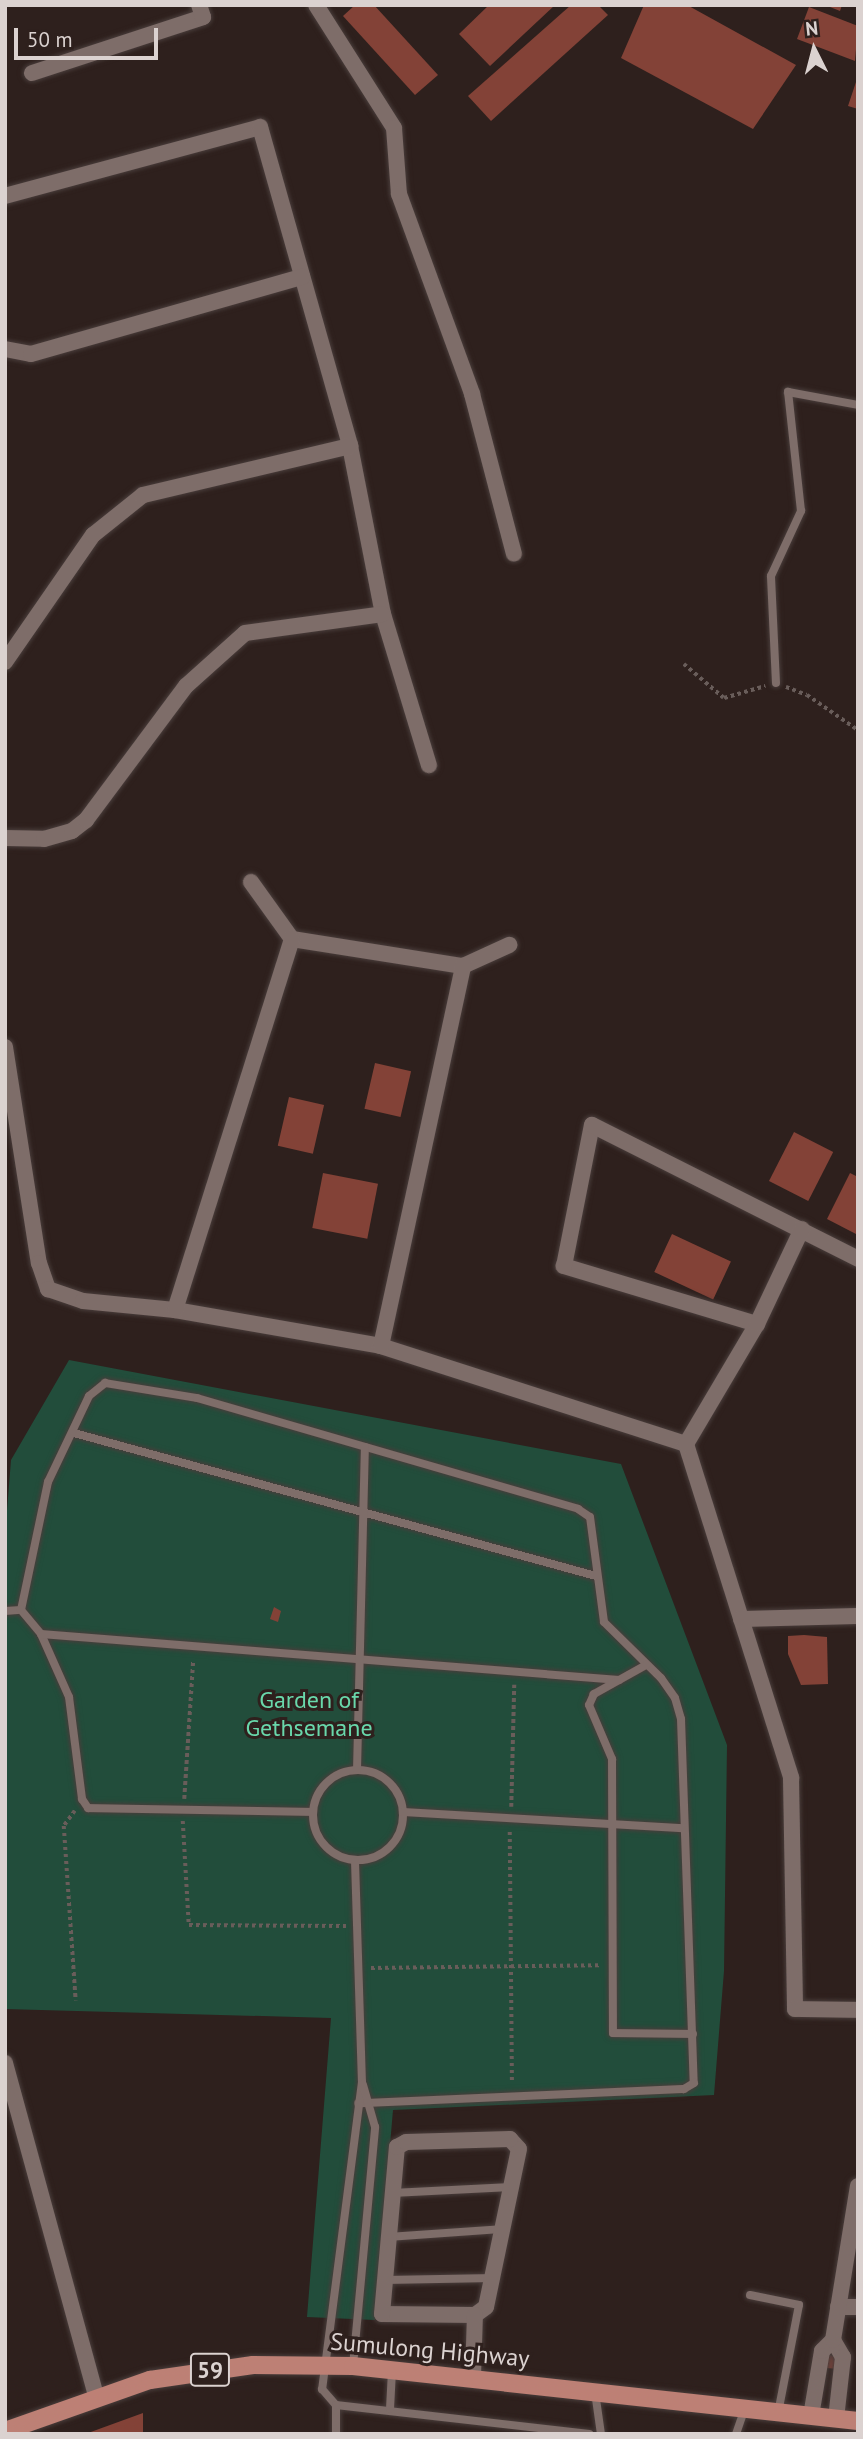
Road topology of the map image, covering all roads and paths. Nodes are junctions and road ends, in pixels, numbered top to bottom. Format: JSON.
{"nodes":[{"id":1,"x":199,"y":5,"type":"edge"},
{"id":2,"x":316,"y":5,"type":"edge"},
{"id":3,"x":32,"y":73,"type":"dead end"},
{"id":4,"x":5,"y":196,"type":"edge"},
{"id":5,"x":302,"y":277,"type":"junction"},
{"id":6,"x":5,"y":349,"type":"edge"},
{"id":7,"x":858,"y":405,"type":"edge"},
{"id":8,"x":350,"y":446,"type":"junction"},
{"id":9,"x":514,"y":554,"type":"dead end"},
{"id":10,"x":383,"y":614,"type":"junction"},
{"id":11,"x":5,"y":662,"type":"edge"},
{"id":12,"x":776,"y":683,"type":"dead end"},
{"id":13,"x":429,"y":765,"type":"dead end"},
{"id":14,"x":5,"y":838,"type":"edge"},
{"id":15,"x":251,"y":882,"type":"dead end"},
{"id":16,"x":292,"y":939,"type":"junction"},
{"id":17,"x":509,"y":945,"type":"dead end"},
{"id":18,"x":463,"y":966,"type":"junction"},
{"id":19,"x":5,"y":1047,"type":"edge"},
{"id":20,"x":802,"y":1229,"type":"junction"},
{"id":21,"x":858,"y":1259,"type":"edge"},
{"id":22,"x":175,"y":1310,"type":"junction"},
{"id":23,"x":757,"y":1324,"type":"junction"},
{"id":24,"x":381,"y":1346,"type":"junction"},
{"id":25,"x":74,"y":1433,"type":"junction"},
{"id":26,"x":687,"y":1444,"type":"junction"},
{"id":27,"x":365,"y":1447,"type":"junction"},
{"id":28,"x":363,"y":1512,"type":"junction"},
{"id":29,"x":596,"y":1576,"type":"junction"},
{"id":30,"x":21,"y":1610,"type":"junction"},
{"id":31,"x":5,"y":1611,"type":"edge"},
{"id":32,"x":858,"y":1616,"type":"edge"},
{"id":33,"x":741,"y":1619,"type":"junction"},
{"id":34,"x":41,"y":1634,"type":"junction"},
{"id":35,"x":194,"y":1647,"type":"junction"},
{"id":36,"x":359,"y":1662,"type":"junction"},
{"id":37,"x":646,"y":1665,"type":"junction"},
{"id":38,"x":514,"y":1673,"type":"junction"},
{"id":39,"x":619,"y":1680,"type":"junction"},
{"id":40,"x":357,"y":1770,"type":"junction"},
{"id":41,"x":84,"y":1804,"type":"junction"},
{"id":42,"x":183,"y":1812,"type":"junction"},
{"id":43,"x":312,"y":1812,"type":"junction"},
{"id":44,"x":403,"y":1812,"type":"junction"},
{"id":45,"x":510,"y":1818,"type":"junction"},
{"id":46,"x":611,"y":1823,"type":"junction"},
{"id":47,"x":684,"y":1828,"type":"junction"},
{"id":48,"x":355,"y":1861,"type":"junction"},
{"id":49,"x":357,"y":1926,"type":"junction"},
{"id":50,"x":611,"y":1965,"type":"junction"},
{"id":51,"x":510,"y":1966,"type":"junction"},
{"id":52,"x":358,"y":1968,"type":"junction"},
{"id":53,"x":76,"y":2001,"type":"dead end"},
{"id":54,"x":858,"y":2010,"type":"edge"},
{"id":55,"x":693,"y":2034,"type":"junction"},
{"id":56,"x":5,"y":2063,"type":"edge"},
{"id":57,"x":362,"y":2082,"type":"junction"},
{"id":58,"x":512,"y":2097,"type":"junction"},
{"id":59,"x":358,"y":2103,"type":"junction"},
{"id":60,"x":368,"y":2103,"type":"junction"},
{"id":61,"x":858,"y":2186,"type":"edge"},
{"id":62,"x":511,"y":2187,"type":"junction"},
{"id":63,"x":391,"y":2193,"type":"junction"},
{"id":64,"x":855,"y":2224,"type":"edge"},
{"id":65,"x":501,"y":2229,"type":"junction"},
{"id":66,"x":388,"y":2237,"type":"junction"},
{"id":67,"x":494,"y":2278,"type":"junction"},
{"id":68,"x":384,"y":2280,"type":"junction"},
{"id":69,"x":750,"y":2295,"type":"dead end"},
{"id":70,"x":838,"y":2307,"type":"junction"},
{"id":71,"x":858,"y":2307,"type":"edge"},
{"id":72,"x":475,"y":2315,"type":"junction"},
{"id":73,"x":833,"y":2340,"type":"junction"},
{"id":74,"x":326,"y":2364,"type":"junction"},
{"id":75,"x":353,"y":2366,"type":"junction"},
{"id":76,"x":391,"y":2369,"type":"junction"},
{"id":77,"x":473,"y":2377,"type":"junction"},
{"id":78,"x":595,"y":2391,"type":"junction"},
{"id":79,"x":96,"y":2396,"type":"junction"},
{"id":80,"x":337,"y":2405,"type":"junction"},
{"id":81,"x":746,"y":2408,"type":"junction"},
{"id":82,"x":390,"y":2409,"type":"junction"},
{"id":83,"x":778,"y":2413,"type":"junction"},
{"id":84,"x":811,"y":2416,"type":"junction"},
{"id":85,"x":836,"y":2418,"type":"junction"},
{"id":86,"x":858,"y":2421,"type":"edge"},
{"id":87,"x":537,"y":2424,"type":"junction"},
{"id":88,"x":5,"y":2431,"type":"edge"},
{"id":89,"x":336,"y":2434,"type":"edge"},
{"id":90,"x":533,"y":2434,"type":"edge"},
{"id":91,"x":589,"y":2434,"type":"edge"},
{"id":92,"x":601,"y":2434,"type":"edge"},
{"id":93,"x":736,"y":2434,"type":"edge"}],
"edges":[{"from":1,"to":3,"type":"street"},
{"from":2,"to":9,"type":"street"},
{"from":4,"to":5,"type":"street"},
{"from":5,"to":6,"type":"street"},
{"from":5,"to":8,"type":"street"},
{"from":7,"to":12,"type":"lane"},
{"from":8,"to":10,"type":"street"},
{"from":8,"to":11,"type":"street"},
{"from":10,"to":13,"type":"street"},
{"from":10,"to":14,"type":"street"},
{"from":15,"to":16,"type":"street"},
{"from":16,"to":18,"type":"street"},
{"from":16,"to":22,"type":"street"},
{"from":17,"to":18,"type":"street"},
{"from":18,"to":24,"type":"street"},
{"from":19,"to":22,"type":"street"},
{"from":20,"to":21,"type":"street"},
{"from":20,"to":23,"type":"street"},
{"from":20,"to":23,"type":"street"},
{"from":22,"to":24,"type":"street"},
{"from":23,"to":26,"type":"street"},
{"from":24,"to":26,"type":"street"},
{"from":25,"to":27,"type":"lane"},
{"from":25,"to":28,"type":"lane"},
{"from":25,"to":30,"type":"lane"},
{"from":26,"to":33,"type":"street"},
{"from":27,"to":28,"type":"lane"},
{"from":27,"to":29,"type":"lane"},
{"from":28,"to":29,"type":"lane"},
{"from":28,"to":36,"type":"lane"},
{"from":29,"to":37,"type":"lane"},
{"from":30,"to":31,"type":"lane"},
{"from":30,"to":34,"type":"lane"},
{"from":32,"to":33,"type":"street"},
{"from":33,"to":54,"type":"street"},
{"from":34,"to":35,"type":"lane"},
{"from":34,"to":41,"type":"lane"},
{"from":35,"to":36,"type":"lane"},
{"from":35,"to":42,"type":"path"},
{"from":36,"to":38,"type":"lane"},
{"from":36,"to":40,"type":"lane"},
{"from":37,"to":39,"type":"lane"},
{"from":37,"to":47,"type":"lane"},
{"from":38,"to":39,"type":"lane"},
{"from":38,"to":45,"type":"path"},
{"from":39,"to":46,"type":"lane"},
{"from":40,"to":43,"type":"lane"},
{"from":40,"to":44,"type":"lane"},
{"from":41,"to":42,"type":"lane"},
{"from":41,"to":53,"type":"path"},
{"from":42,"to":43,"type":"lane"},
{"from":42,"to":49,"type":"path"},
{"from":43,"to":48,"type":"lane"},
{"from":44,"to":45,"type":"lane"},
{"from":44,"to":48,"type":"lane"},
{"from":45,"to":46,"type":"lane"},
{"from":45,"to":51,"type":"path"},
{"from":46,"to":47,"type":"lane"},
{"from":46,"to":50,"type":"lane"},
{"from":47,"to":55,"type":"lane"},
{"from":48,"to":49,"type":"lane"},
{"from":49,"to":52,"type":"lane"},
{"from":50,"to":51,"type":"path"},
{"from":50,"to":55,"type":"lane"},
{"from":51,"to":52,"type":"path"},
{"from":51,"to":58,"type":"path"},
{"from":52,"to":57,"type":"lane"},
{"from":55,"to":58,"type":"lane"},
{"from":56,"to":79,"type":"street"},
{"from":57,"to":59,"type":"lane"},
{"from":57,"to":60,"type":"lane"},
{"from":58,"to":60,"type":"lane"},
{"from":59,"to":60,"type":"lane"},
{"from":59,"to":74,"type":"lane"},
{"from":60,"to":75,"type":"lane"},
{"from":61,"to":64,"type":"street"},
{"from":62,"to":63,"type":"lane"},
{"from":62,"to":63,"type":"street"},
{"from":62,"to":65,"type":"street"},
{"from":63,"to":66,"type":"street"},
{"from":64,"to":70,"type":"street"},
{"from":65,"to":66,"type":"lane"},
{"from":65,"to":67,"type":"street"},
{"from":66,"to":68,"type":"street"},
{"from":67,"to":68,"type":"lane"},
{"from":67,"to":72,"type":"street"},
{"from":68,"to":72,"type":"street"},
{"from":69,"to":83,"type":"lane"},
{"from":70,"to":71,"type":"street"},
{"from":70,"to":73,"type":"street"},
{"from":72,"to":77,"type":"street"},
{"from":73,"to":84,"type":"street"},
{"from":73,"to":85,"type":"street"},
{"from":74,"to":75,"type":"main road","name":"Sumulong Highway","number":"59"},
{"from":74,"to":79,"type":"main road","name":"Sumulong Highway","number":"59"},
{"from":74,"to":80,"type":"lane"},
{"from":75,"to":76,"type":"main road","name":"Sumulong Highway","number":"59"},
{"from":76,"to":77,"type":"main road","name":"Sumulong Highway","number":"59"},
{"from":76,"to":82,"type":"lane"},
{"from":77,"to":78,"type":"main road","name":"Sumulong Highway","number":"59"},
{"from":78,"to":81,"type":"main road","name":"Sumulong Highway","number":"59"},
{"from":78,"to":92,"type":"lane"},
{"from":79,"to":88,"type":"main road","name":"Sumulong Highway","number":"59"},
{"from":80,"to":82,"type":"lane"},
{"from":80,"to":89,"type":"lane"},
{"from":81,"to":83,"type":"main road","name":"Sumulong Highway","number":"59"},
{"from":81,"to":93,"type":"lane"},
{"from":82,"to":87,"type":"lane"},
{"from":83,"to":84,"type":"main road","name":"Sumulong Highway","number":"59"},
{"from":84,"to":85,"type":"main road","name":"Sumulong Highway","number":"59"},
{"from":85,"to":86,"type":"main road","name":"Sumulong Highway","number":"59"},
{"from":87,"to":90,"type":"lane"},
{"from":87,"to":91,"type":"lane"}]}
